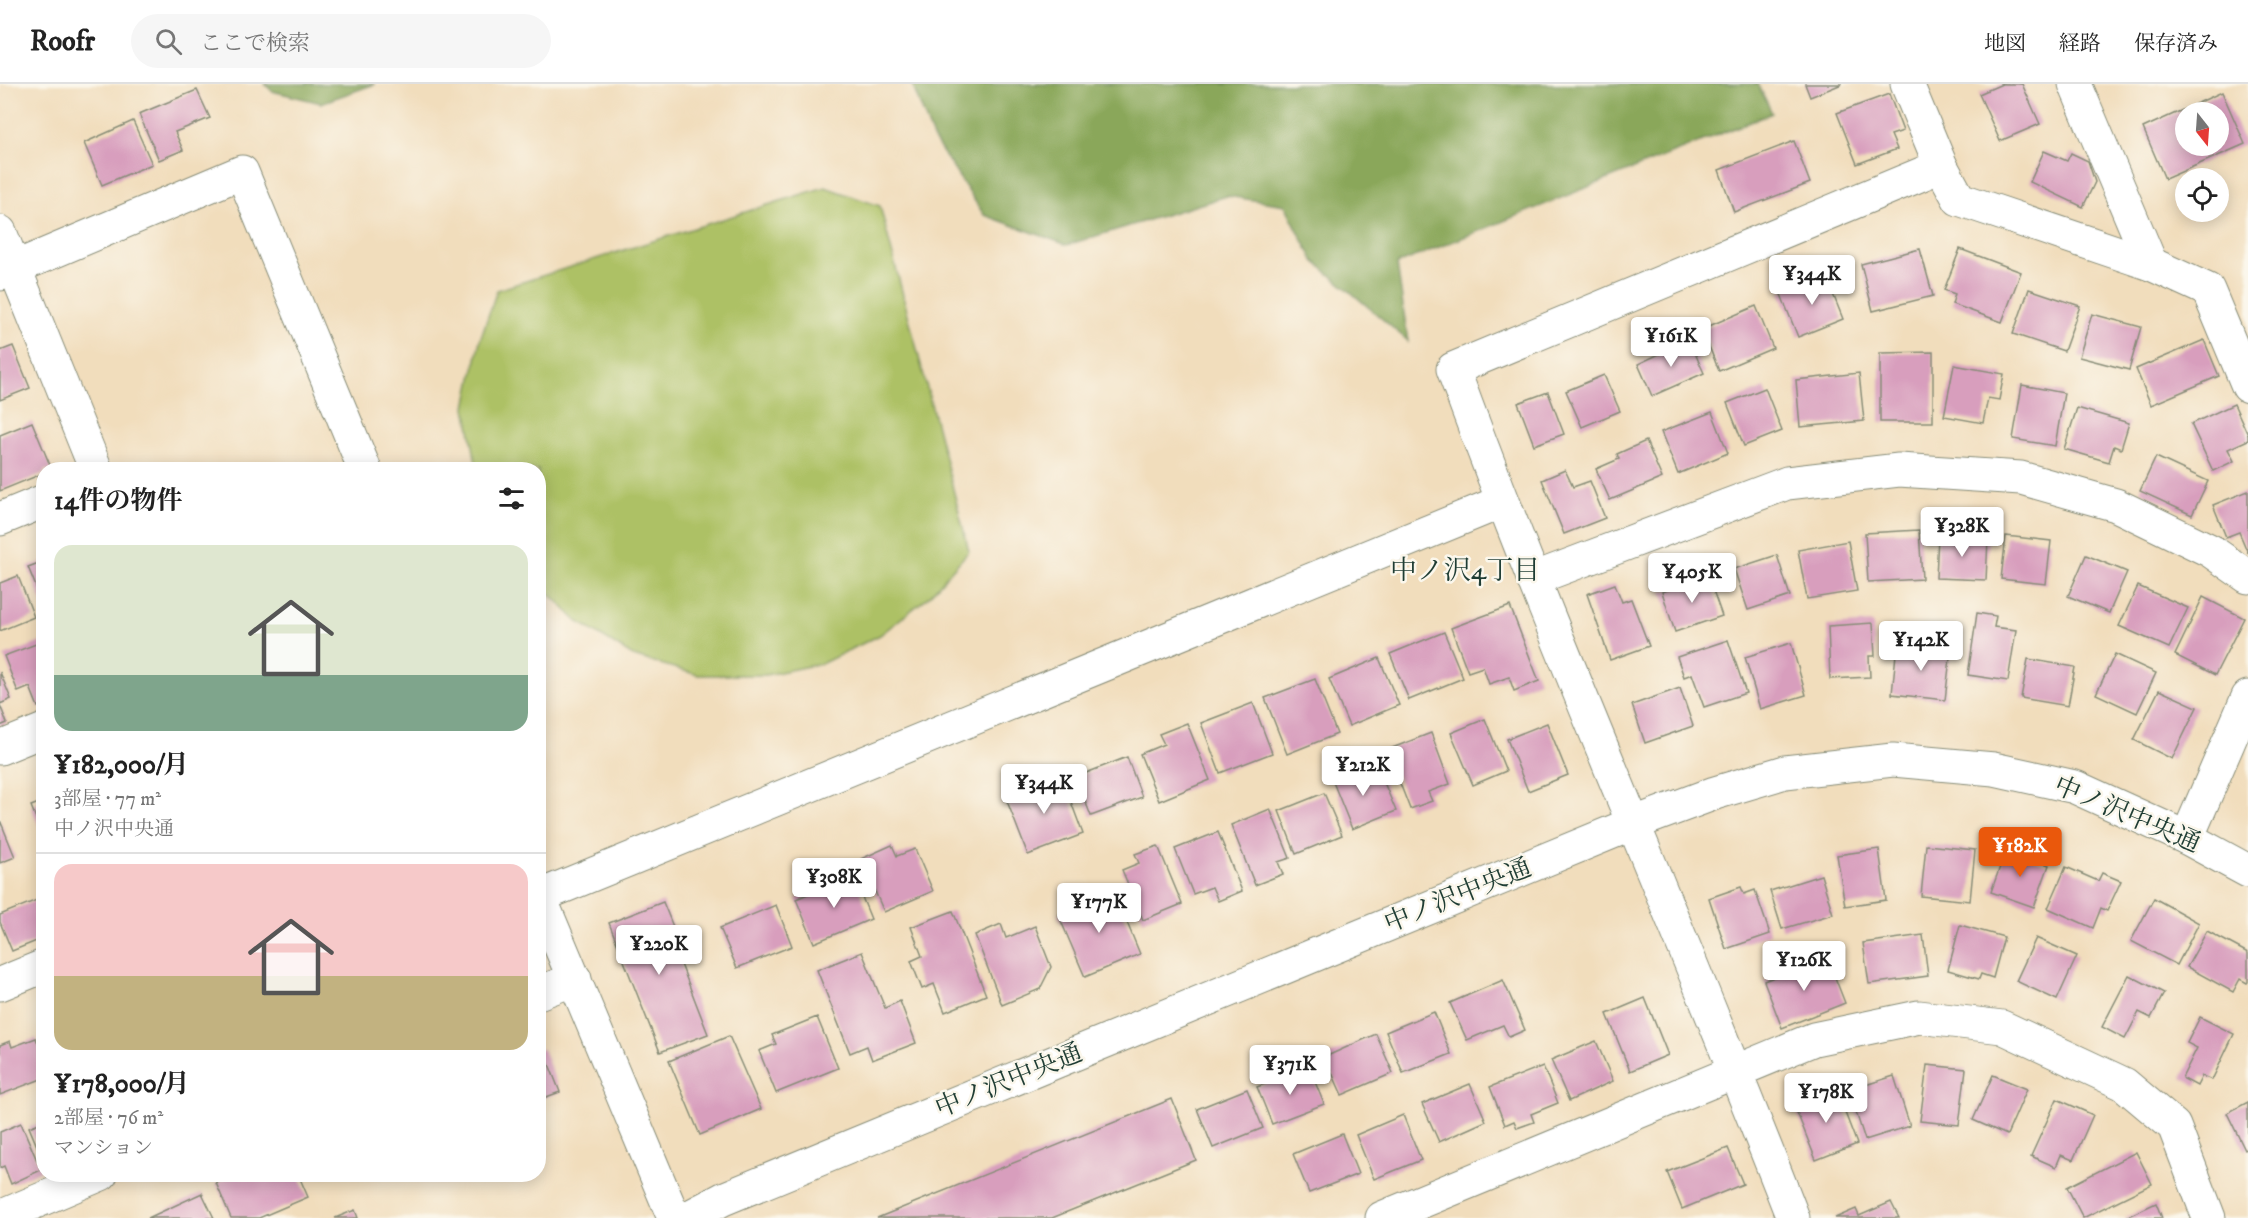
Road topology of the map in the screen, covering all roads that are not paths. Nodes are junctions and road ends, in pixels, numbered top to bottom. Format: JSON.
{"nodes":[{"id":1,"x":1906,"y":84,"type":"edge"},
{"id":2,"x":2075,"y":84,"type":"edge"},
{"id":3,"x":1941,"y":166,"type":"junction"},
{"id":4,"x":0,"y":232,"type":"edge"},
{"id":5,"x":2151,"y":264,"type":"junction"},
{"id":6,"x":8,"y":270,"type":"edge"},
{"id":7,"x":2248,"y":386,"type":"edge"},
{"id":8,"x":92,"y":462,"type":"edge"},
{"id":9,"x":361,"y":462,"type":"edge"},
{"id":10,"x":1502,"y":502,"type":"junction"},
{"id":11,"x":36,"y":504,"type":"edge"},
{"id":12,"x":0,"y":519,"type":"edge"},
{"id":13,"x":2248,"y":578,"type":"edge"},
{"id":14,"x":1533,"y":579,"type":"junction"},
{"id":15,"x":2248,"y":697,"type":"edge"},
{"id":16,"x":36,"y":733,"type":"edge"},
{"id":17,"x":0,"y":748,"type":"edge"},
{"id":18,"x":1632,"y":824,"type":"junction"},
{"id":19,"x":2187,"y":838,"type":"junction"},
{"id":20,"x":2248,"y":871,"type":"edge"},
{"id":21,"x":546,"y":892,"type":"edge"},
{"id":22,"x":546,"y":911,"type":"edge"},
{"id":23,"x":36,"y":969,"type":"edge"},
{"id":24,"x":575,"y":979,"type":"junction"},
{"id":25,"x":0,"y":984,"type":"edge"},
{"id":26,"x":546,"y":990,"type":"edge"},
{"id":27,"x":1736,"y":1072,"type":"junction"},
{"id":28,"x":82,"y":1182,"type":"edge"},
{"id":29,"x":0,"y":1217,"type":"edge"},
{"id":30,"x":674,"y":1218,"type":"edge"},
{"id":31,"x":687,"y":1218,"type":"edge"},
{"id":32,"x":1382,"y":1218,"type":"edge"},
{"id":33,"x":1793,"y":1218,"type":"edge"},
{"id":34,"x":2209,"y":1218,"type":"edge"}],
"edges":[{"from":1,"to":3,"type":"street"},
{"from":2,"to":5,"type":"street"},
{"from":3,"to":5,"type":"street"},
{"from":3,"to":10,"type":"street"},
{"from":4,"to":6,"type":"street"},
{"from":5,"to":7,"type":"street"},
{"from":6,"to":8,"type":"street"},
{"from":6,"to":9,"type":"street"},
{"from":10,"to":14,"type":"street"},
{"from":10,"to":21,"type":"street"},
{"from":11,"to":12,"type":"street"},
{"from":13,"to":14,"type":"street"},
{"from":14,"to":18,"type":"street"},
{"from":15,"to":19,"type":"street"},
{"from":16,"to":17,"type":"street"},
{"from":18,"to":19,"type":"street","name":"中ノ沢中央通"},
{"from":18,"to":27,"type":"street"},
{"from":18,"to":31,"type":"street","name":"中ノ沢中央通"},
{"from":19,"to":20,"type":"street","name":"中ノ沢中央通"},
{"from":22,"to":24,"type":"street"},
{"from":23,"to":25,"type":"street"},
{"from":24,"to":26,"type":"street"},
{"from":24,"to":30,"type":"street"},
{"from":27,"to":32,"type":"street"},
{"from":27,"to":33,"type":"street"},
{"from":27,"to":34,"type":"street"},
{"from":28,"to":29,"type":"street"}]}
